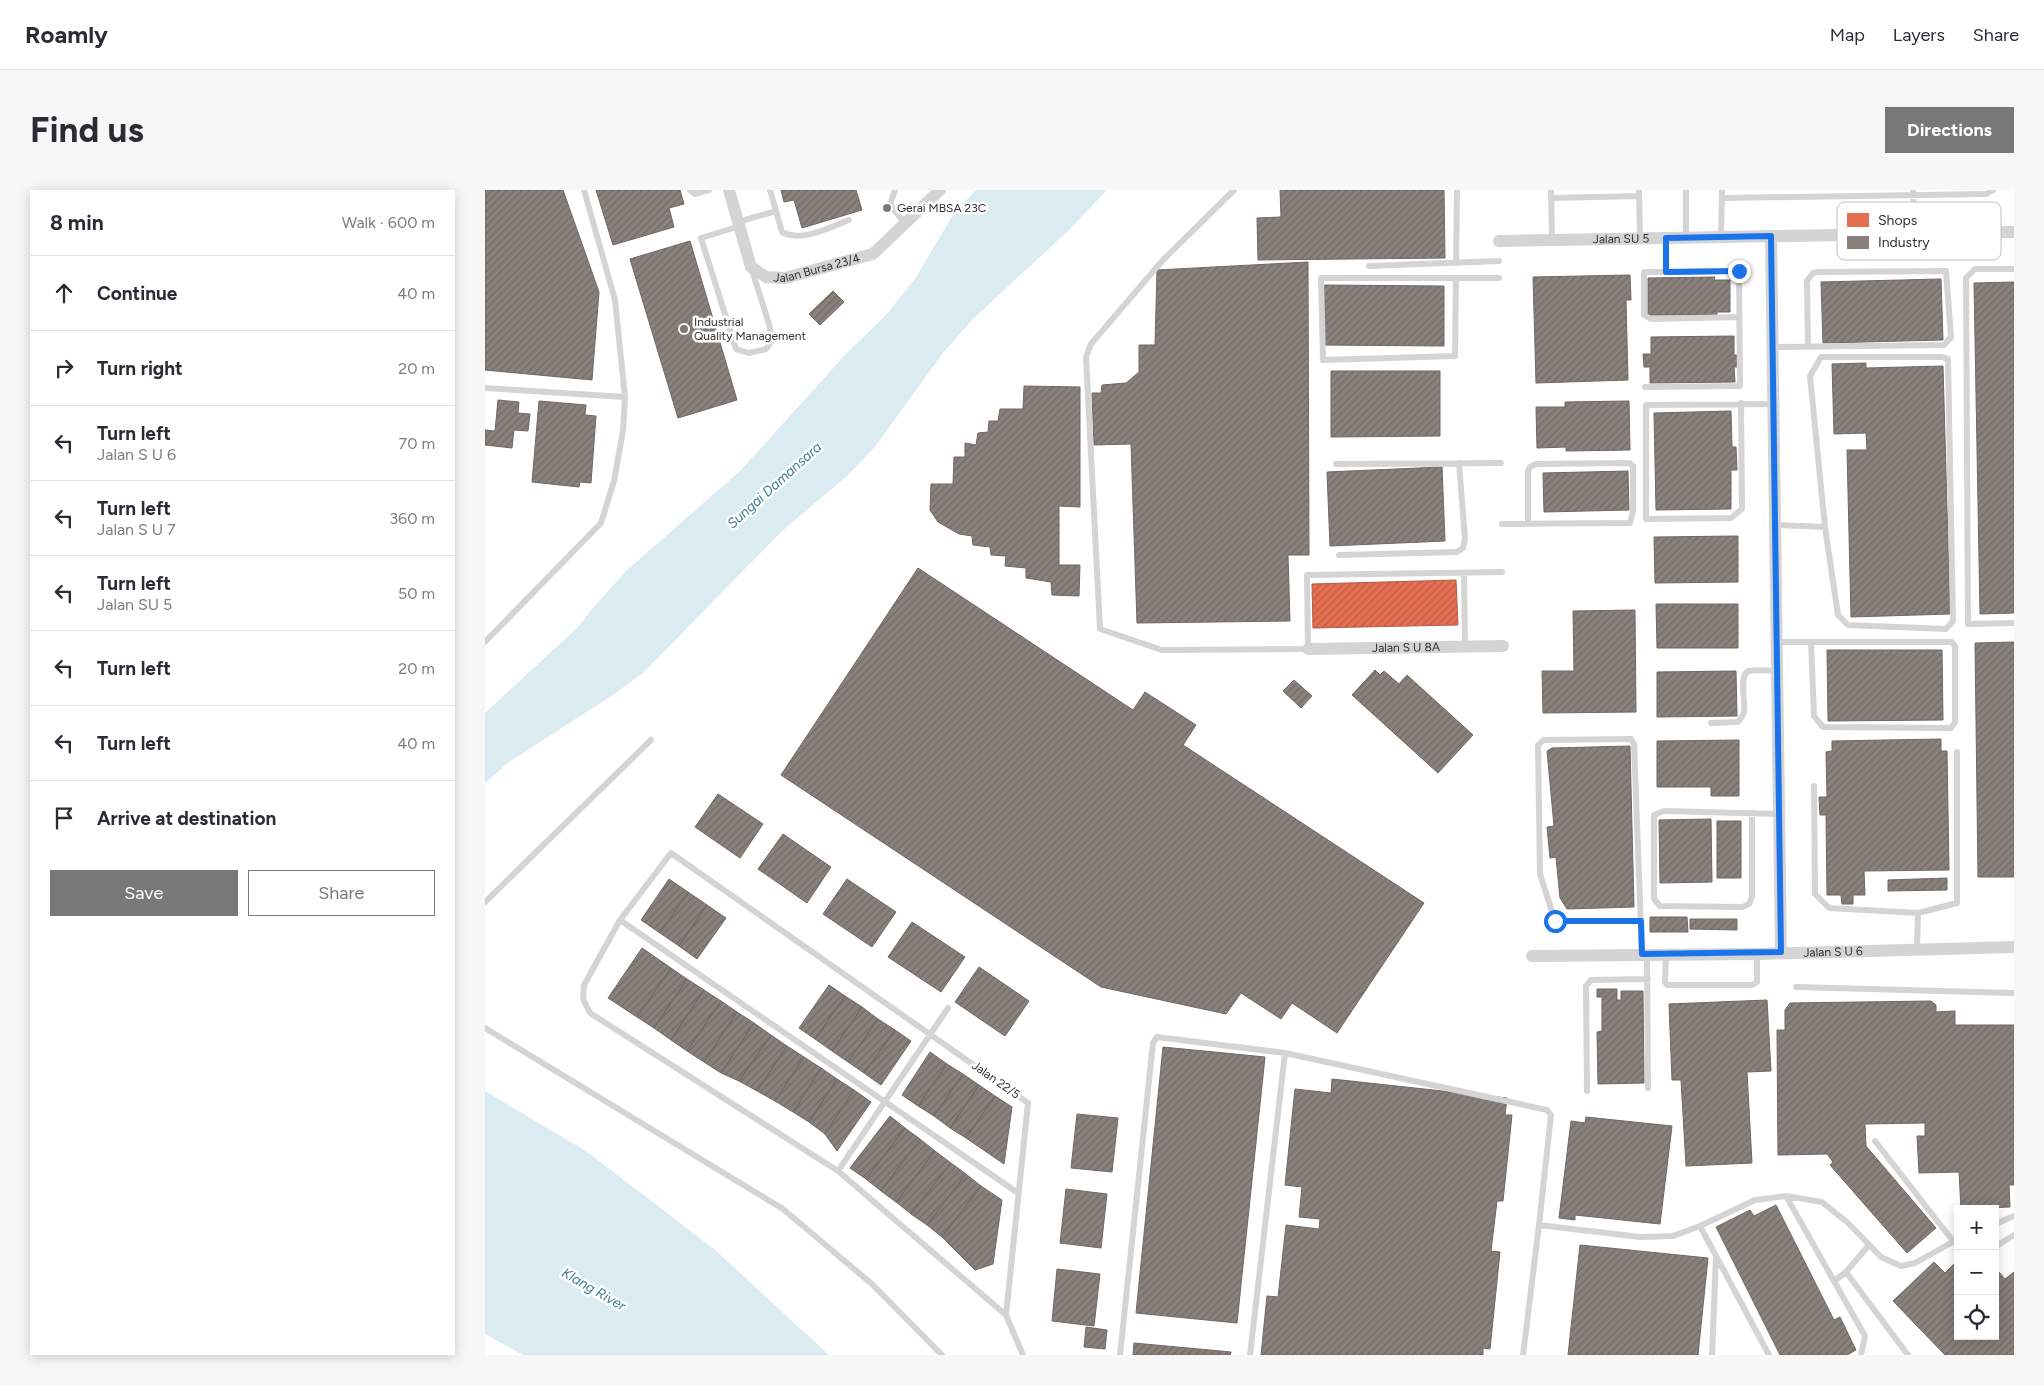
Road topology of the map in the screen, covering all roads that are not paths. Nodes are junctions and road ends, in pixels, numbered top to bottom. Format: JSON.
{"nodes":[{"id":1,"x":584,"y":190,"type":"edge"},
{"id":2,"x":690,"y":190,"type":"edge"},
{"id":3,"x":709,"y":190,"type":"edge"},
{"id":4,"x":729,"y":190,"type":"edge"},
{"id":5,"x":770,"y":190,"type":"edge"},
{"id":6,"x":895,"y":190,"type":"edge"},
{"id":7,"x":940,"y":190,"type":"edge"},
{"id":8,"x":1234,"y":190,"type":"edge"},
{"id":9,"x":1457,"y":190,"type":"edge"},
{"id":10,"x":1551,"y":190,"type":"edge"},
{"id":11,"x":1686,"y":190,"type":"edge"},
{"id":12,"x":1722,"y":190,"type":"edge"},
{"id":13,"x":1993,"y":190,"type":"edge"},
{"id":14,"x":1639,"y":193,"type":"edge"},
{"id":15,"x":1843,"y":193,"type":"edge"},
{"id":16,"x":1913,"y":193,"type":"edge"},
{"id":17,"x":1774,"y":194,"type":"edge"},
{"id":18,"x":1551,"y":198,"type":"junction"},
{"id":19,"x":1722,"y":198,"type":"junction"},
{"id":20,"x":776,"y":211,"type":"junction"},
{"id":21,"x":849,"y":220,"type":"dead end"},
{"id":22,"x":905,"y":223,"type":"junction"},
{"id":23,"x":739,"y":224,"type":"junction"},
{"id":24,"x":2001,"y":232,"type":"edge"},
{"id":25,"x":2014,"y":232,"type":"edge"},
{"id":26,"x":1837,"y":235,"type":"edge"},
{"id":27,"x":1771,"y":236,"type":"junction"},
{"id":28,"x":1721,"y":237,"type":"junction"},
{"id":29,"x":1640,"y":238,"type":"junction"},
{"id":30,"x":1666,"y":238,"type":"junction"},
{"id":31,"x":1686,"y":238,"type":"junction"},
{"id":32,"x":1552,"y":240,"type":"junction"},
{"id":33,"x":1499,"y":241,"type":"dead end"},
{"id":34,"x":1499,"y":261,"type":"dead end"},
{"id":35,"x":1456,"y":263,"type":"junction"},
{"id":36,"x":1369,"y":266,"type":"dead end"},
{"id":37,"x":751,"y":267,"type":"junction"},
{"id":38,"x":2014,"y":268,"type":"edge"},
{"id":39,"x":1666,"y":272,"type":"junction"},
{"id":40,"x":1456,"y":278,"type":"junction"},
{"id":41,"x":1499,"y":278,"type":"dead end"},
{"id":42,"x":1739,"y":317,"type":"junction"},
{"id":43,"x":1772,"y":347,"type":"junction"},
{"id":44,"x":1808,"y":347,"type":"junction"},
{"id":45,"x":1645,"y":386,"type":"dead end"},
{"id":46,"x":485,"y":388,"type":"edge"},
{"id":47,"x":625,"y":397,"type":"junction"},
{"id":48,"x":1741,"y":403,"type":"junction"},
{"id":49,"x":1773,"y":404,"type":"junction"},
{"id":50,"x":1501,"y":463,"type":"dead end"},
{"id":51,"x":1336,"y":464,"type":"dead end"},
{"id":52,"x":1459,"y":464,"type":"junction"},
{"id":53,"x":1502,"y":524,"type":"dead end"},
{"id":54,"x":1528,"y":524,"type":"junction"},
{"id":55,"x":1775,"y":525,"type":"junction"},
{"id":56,"x":1825,"y":527,"type":"junction"},
{"id":57,"x":1339,"y":555,"type":"dead end"},
{"id":58,"x":1502,"y":572,"type":"dead end"},
{"id":59,"x":1464,"y":573,"type":"junction"},
{"id":60,"x":2014,"y":623,"type":"edge"},
{"id":61,"x":485,"y":642,"type":"edge"},
{"id":62,"x":1776,"y":642,"type":"junction"},
{"id":63,"x":1811,"y":642,"type":"junction"},
{"id":64,"x":1465,"y":646,"type":"junction"},
{"id":65,"x":1503,"y":646,"type":"dead end"},
{"id":66,"x":1308,"y":649,"type":"junction"},
{"id":67,"x":1777,"y":671,"type":"junction"},
{"id":68,"x":1711,"y":723,"type":"dead end"},
{"id":69,"x":651,"y":740,"type":"dead end"},
{"id":70,"x":1957,"y":752,"type":"dead end"},
{"id":71,"x":1814,"y":786,"type":"dead end"},
{"id":72,"x":1753,"y":813,"type":"junction"},
{"id":73,"x":1779,"y":814,"type":"junction"},
{"id":74,"x":485,"y":902,"type":"edge"},
{"id":75,"x":1918,"y":913,"type":"junction"},
{"id":76,"x":620,"y":920,"type":"junction"},
{"id":77,"x":1641,"y":921,"type":"junction"},
{"id":78,"x":2014,"y":947,"type":"edge"},
{"id":79,"x":1917,"y":948,"type":"junction"},
{"id":80,"x":1781,"y":952,"type":"junction"},
{"id":81,"x":1644,"y":954,"type":"junction"},
{"id":82,"x":1666,"y":954,"type":"junction"},
{"id":83,"x":1757,"y":954,"type":"junction"},
{"id":84,"x":1532,"y":956,"type":"dead end"},
{"id":85,"x":1647,"y":980,"type":"junction"},
{"id":86,"x":1796,"y":987,"type":"dead end"},
{"id":87,"x":2014,"y":993,"type":"edge"},
{"id":88,"x":948,"y":1008,"type":"dead end"},
{"id":89,"x":485,"y":1028,"type":"edge"},
{"id":90,"x":932,"y":1035,"type":"junction"},
{"id":91,"x":1285,"y":1053,"type":"junction"},
{"id":92,"x":1648,"y":1088,"type":"dead end"},
{"id":93,"x":1587,"y":1091,"type":"dead end"},
{"id":94,"x":885,"y":1102,"type":"junction"},
{"id":95,"x":1875,"y":1141,"type":"dead end"},
{"id":96,"x":838,"y":1171,"type":"junction"},
{"id":97,"x":1018,"y":1193,"type":"junction"},
{"id":98,"x":1786,"y":1196,"type":"junction"},
{"id":99,"x":2014,"y":1216,"type":"edge"},
{"id":100,"x":1999,"y":1222,"type":"edge"},
{"id":101,"x":1539,"y":1226,"type":"junction"},
{"id":102,"x":1700,"y":1226,"type":"junction"},
{"id":103,"x":2014,"y":1235,"type":"edge"},
{"id":104,"x":1954,"y":1239,"type":"edge"},
{"id":105,"x":1954,"y":1241,"type":"edge"},
{"id":106,"x":1999,"y":1244,"type":"edge"},
{"id":107,"x":1869,"y":1245,"type":"junction"},
{"id":108,"x":1716,"y":1255,"type":"junction"},
{"id":109,"x":1846,"y":1272,"type":"junction"},
{"id":110,"x":1834,"y":1281,"type":"junction"},
{"id":111,"x":1006,"y":1315,"type":"junction"},
{"id":112,"x":942,"y":1355,"type":"edge"},
{"id":113,"x":1023,"y":1355,"type":"edge"},
{"id":114,"x":1120,"y":1355,"type":"edge"},
{"id":115,"x":1250,"y":1355,"type":"edge"},
{"id":116,"x":1523,"y":1355,"type":"edge"},
{"id":117,"x":1712,"y":1355,"type":"edge"},
{"id":118,"x":1769,"y":1355,"type":"edge"},
{"id":119,"x":1861,"y":1355,"type":"edge"},
{"id":120,"x":1908,"y":1355,"type":"edge"}],
"edges":[{"from":1,"to":47,"type":"lane"},
{"from":2,"to":3,"type":"lane"},
{"from":4,"to":23,"type":"street"},
{"from":5,"to":20,"type":"lane"},
{"from":6,"to":22,"type":"lane"},
{"from":7,"to":22,"type":"street","name":"Jalan Bursa 23/4"},
{"from":8,"to":66,"type":"lane"},
{"from":9,"to":35,"type":"lane"},
{"from":10,"to":18,"type":"lane"},
{"from":11,"to":31,"type":"lane"},
{"from":12,"to":19,"type":"lane"},
{"from":13,"to":16,"type":"lane"},
{"from":14,"to":18,"type":"lane"},
{"from":14,"to":29,"type":"lane"},
{"from":15,"to":16,"type":"lane"},
{"from":15,"to":17,"type":"lane"},
{"from":17,"to":19,"type":"lane"},
{"from":18,"to":32,"type":"lane"},
{"from":19,"to":28,"type":"lane"},
{"from":20,"to":21,"type":"lane"},
{"from":20,"to":23,"type":"lane"},
{"from":22,"to":37,"type":"street","name":"Jalan Bursa 23/4"},
{"from":23,"to":37,"type":"street"},
{"from":23,"to":37,"type":"lane"},
{"from":24,"to":25,"type":"street","name":"Jalan SU 5"},
{"from":26,"to":27,"type":"street","name":"Jalan SU 5"},
{"from":27,"to":28,"type":"street","name":"Jalan SU 5"},
{"from":27,"to":43,"type":"street"},
{"from":28,"to":31,"type":"street","name":"Jalan SU 5"},
{"from":29,"to":30,"type":"street","name":"Jalan SU 5"},
{"from":29,"to":32,"type":"street","name":"Jalan SU 5"},
{"from":30,"to":31,"type":"street","name":"Jalan SU 5"},
{"from":30,"to":39,"type":"lane"},
{"from":32,"to":33,"type":"street","name":"Jalan SU 5"},
{"from":34,"to":35,"type":"lane"},
{"from":35,"to":36,"type":"lane"},
{"from":38,"to":60,"type":"lane"},
{"from":39,"to":42,"type":"lane"},
{"from":39,"to":42,"type":"lane"},
{"from":40,"to":40,"type":"lane"},
{"from":40,"to":41,"type":"lane"},
{"from":42,"to":45,"type":"lane"},
{"from":43,"to":44,"type":"lane"},
{"from":43,"to":49,"type":"street"},
{"from":44,"to":44,"type":"lane"},
{"from":46,"to":47,"type":"lane"},
{"from":47,"to":61,"type":"lane"},
{"from":48,"to":48,"type":"lane"},
{"from":48,"to":49,"type":"lane"},
{"from":49,"to":55,"type":"street"},
{"from":50,"to":52,"type":"lane"},
{"from":51,"to":52,"type":"lane"},
{"from":52,"to":57,"type":"lane"},
{"from":53,"to":54,"type":"lane"},
{"from":54,"to":54,"type":"lane"},
{"from":55,"to":56,"type":"lane"},
{"from":55,"to":62,"type":"street"},
{"from":56,"to":56,"type":"lane"},
{"from":58,"to":59,"type":"lane"},
{"from":59,"to":64,"type":"lane"},
{"from":59,"to":66,"type":"lane"},
{"from":62,"to":63,"type":"lane"},
{"from":62,"to":67,"type":"street"},
{"from":63,"to":63,"type":"lane"},
{"from":64,"to":65,"type":"street","name":"Jalan S U 8A"},
{"from":64,"to":66,"type":"street","name":"Jalan S U 8A"},
{"from":67,"to":68,"type":"lane"},
{"from":67,"to":73,"type":"street"},
{"from":69,"to":74,"type":"lane"},
{"from":70,"to":75,"type":"lane"},
{"from":71,"to":75,"type":"lane"},
{"from":72,"to":72,"type":"lane"},
{"from":72,"to":73,"type":"lane"},
{"from":73,"to":80,"type":"street"},
{"from":75,"to":79,"type":"lane"},
{"from":76,"to":90,"type":"lane","name":"Jalan 22/5"},
{"from":76,"to":94,"type":"lane"},
{"from":76,"to":96,"type":"lane"},
{"from":77,"to":77,"type":"lane"},
{"from":77,"to":81,"type":"lane"},
{"from":78,"to":79,"type":"street","name":"Jalan S U 6"},
{"from":79,"to":80,"type":"street","name":"Jalan S U 6"},
{"from":80,"to":83,"type":"street","name":"Jalan S U 6"},
{"from":81,"to":82,"type":"street","name":"Jalan S U 6"},
{"from":81,"to":84,"type":"street","name":"Jalan S U 6"},
{"from":81,"to":85,"type":"lane"},
{"from":82,"to":83,"type":"street","name":"Jalan S U 6"},
{"from":82,"to":83,"type":"lane"},
{"from":85,"to":92,"type":"lane"},
{"from":85,"to":93,"type":"lane"},
{"from":86,"to":87,"type":"lane"},
{"from":88,"to":90,"type":"lane"},
{"from":89,"to":112,"type":"lane"},
{"from":90,"to":94,"type":"lane"},
{"from":90,"to":97,"type":"lane","name":"Jalan 22/5"},
{"from":91,"to":101,"type":"lane"},
{"from":91,"to":114,"type":"lane"},
{"from":91,"to":115,"type":"lane"},
{"from":94,"to":96,"type":"lane"},
{"from":94,"to":97,"type":"lane"},
{"from":95,"to":104,"type":"lane"},
{"from":96,"to":111,"type":"lane"},
{"from":97,"to":111,"type":"lane","name":"Jalan 22/5"},
{"from":98,"to":102,"type":"lane"},
{"from":98,"to":107,"type":"lane"},
{"from":98,"to":110,"type":"lane"},
{"from":99,"to":100,"type":"lane"},
{"from":101,"to":102,"type":"lane"},
{"from":101,"to":116,"type":"lane"},
{"from":102,"to":108,"type":"lane"},
{"from":103,"to":106,"type":"lane"},
{"from":105,"to":107,"type":"lane"},
{"from":107,"to":109,"type":"lane"},
{"from":108,"to":117,"type":"lane"},
{"from":108,"to":118,"type":"lane"},
{"from":109,"to":110,"type":"lane"},
{"from":109,"to":120,"type":"lane"},
{"from":110,"to":119,"type":"lane"},
{"from":111,"to":113,"type":"lane","name":"Jalan 22/5"}]}
